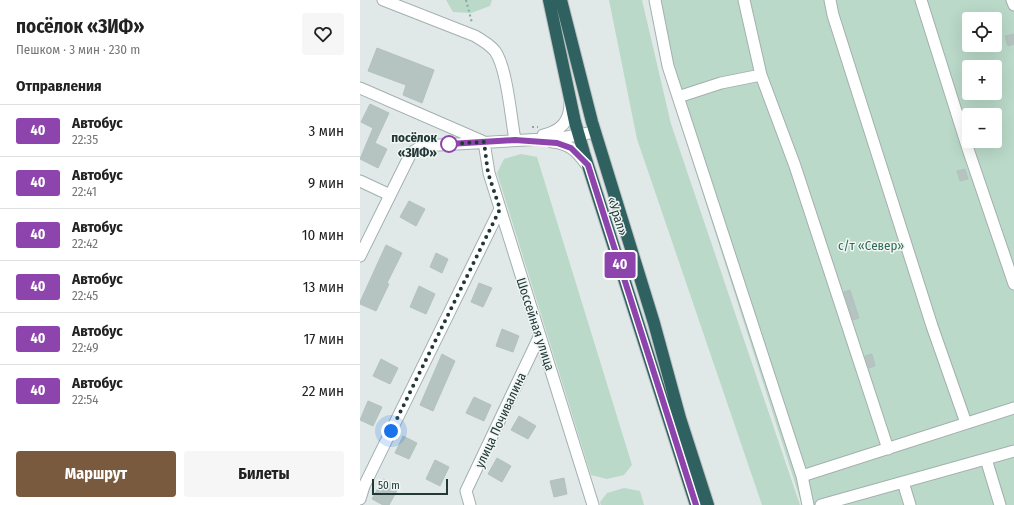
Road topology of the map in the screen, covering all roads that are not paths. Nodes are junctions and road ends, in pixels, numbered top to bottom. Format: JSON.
{"nodes":[{"id":1,"x":383,"y":0,"type":"edge"},
{"id":2,"x":549,"y":0,"type":"edge"},
{"id":3,"x":561,"y":0,"type":"edge"},
{"id":4,"x":655,"y":0,"type":"edge"},
{"id":5,"x":744,"y":0,"type":"edge"},
{"id":6,"x":830,"y":0,"type":"edge"},
{"id":7,"x":921,"y":0,"type":"edge"},
{"id":8,"x":1012,"y":0,"type":"edge"},
{"id":9,"x":1014,"y":5,"type":"edge"},
{"id":10,"x":761,"y":75,"type":"junction"},
{"id":11,"x":360,"y":88,"type":"edge"},
{"id":12,"x":678,"y":97,"type":"junction"},
{"id":13,"x":570,"y":99,"type":"junction"},
{"id":14,"x":595,"y":132,"type":"junction"},
{"id":15,"x":579,"y":136,"type":"junction"},
{"id":16,"x":515,"y":140,"type":"junction"},
{"id":17,"x":484,"y":142,"type":"junction"},
{"id":18,"x":588,"y":165,"type":"junction"},
{"id":19,"x":360,"y":180,"type":"edge"},
{"id":20,"x":390,"y":194,"type":"junction"},
{"id":21,"x":500,"y":209,"type":"junction"},
{"id":22,"x":360,"y":256,"type":"edge"},
{"id":23,"x":1014,"y":284,"type":"edge"},
{"id":24,"x":540,"y":335,"type":"junction"},
{"id":25,"x":1014,"y":408,"type":"edge"},
{"id":26,"x":966,"y":423,"type":"junction"},
{"id":27,"x":888,"y":448,"type":"junction"},
{"id":28,"x":1014,"y":451,"type":"edge"},
{"id":29,"x":986,"y":459,"type":"junction"},
{"id":30,"x":802,"y":476,"type":"junction"},
{"id":31,"x":903,"y":482,"type":"junction"},
{"id":32,"x":360,"y":499,"type":"edge"},
{"id":33,"x":470,"y":505,"type":"edge"},
{"id":34,"x":594,"y":505,"type":"edge"},
{"id":35,"x":696,"y":505,"type":"edge"},
{"id":36,"x":708,"y":505,"type":"edge"},
{"id":37,"x":808,"y":505,"type":"edge"},
{"id":38,"x":821,"y":505,"type":"edge"},
{"id":39,"x":910,"y":505,"type":"edge"},
{"id":40,"x":1000,"y":505,"type":"edge"}],
"edges":[{"from":1,"to":16,"type":"street"},
{"from":2,"to":13,"type":"highway","name":"«Урал»"},
{"from":3,"to":14,"type":"highway","name":"«Урал»"},
{"from":4,"to":12,"type":"street"},
{"from":5,"to":10,"type":"street"},
{"from":6,"to":26,"type":"street"},
{"from":7,"to":23,"type":"street"},
{"from":8,"to":9,"type":"street"},
{"from":10,"to":12,"type":"street"},
{"from":10,"to":27,"type":"street"},
{"from":11,"to":17,"type":"street"},
{"from":12,"to":30,"type":"street"},
{"from":13,"to":15,"type":"highway","name":"«Урал»"},
{"from":13,"to":16,"type":"street"},
{"from":14,"to":15,"type":"street"},
{"from":14,"to":36,"type":"highway","name":"«Урал»"},
{"from":15,"to":16,"type":"street"},
{"from":15,"to":18,"type":"highway","name":"«Урал»"},
{"from":16,"to":17,"type":"street"},
{"from":16,"to":18,"type":"street"},
{"from":17,"to":20,"type":"street"},
{"from":17,"to":21,"type":"street","name":"Шоссейная улица"},
{"from":18,"to":35,"type":"highway","name":"«Урал»"},
{"from":19,"to":20,"type":"street"},
{"from":20,"to":22,"type":"street"},
{"from":21,"to":24,"type":"street","name":"Шоссейная улица"},
{"from":21,"to":32,"type":"street"},
{"from":24,"to":33,"type":"street","name":"улица Почивалина"},
{"from":24,"to":34,"type":"street","name":"Шоссейная улица"},
{"from":25,"to":26,"type":"street"},
{"from":26,"to":27,"type":"street"},
{"from":27,"to":30,"type":"street"},
{"from":28,"to":29,"type":"street"},
{"from":29,"to":31,"type":"street"},
{"from":29,"to":40,"type":"street"},
{"from":30,"to":37,"type":"street"},
{"from":31,"to":38,"type":"street"},
{"from":31,"to":39,"type":"street"}]}
